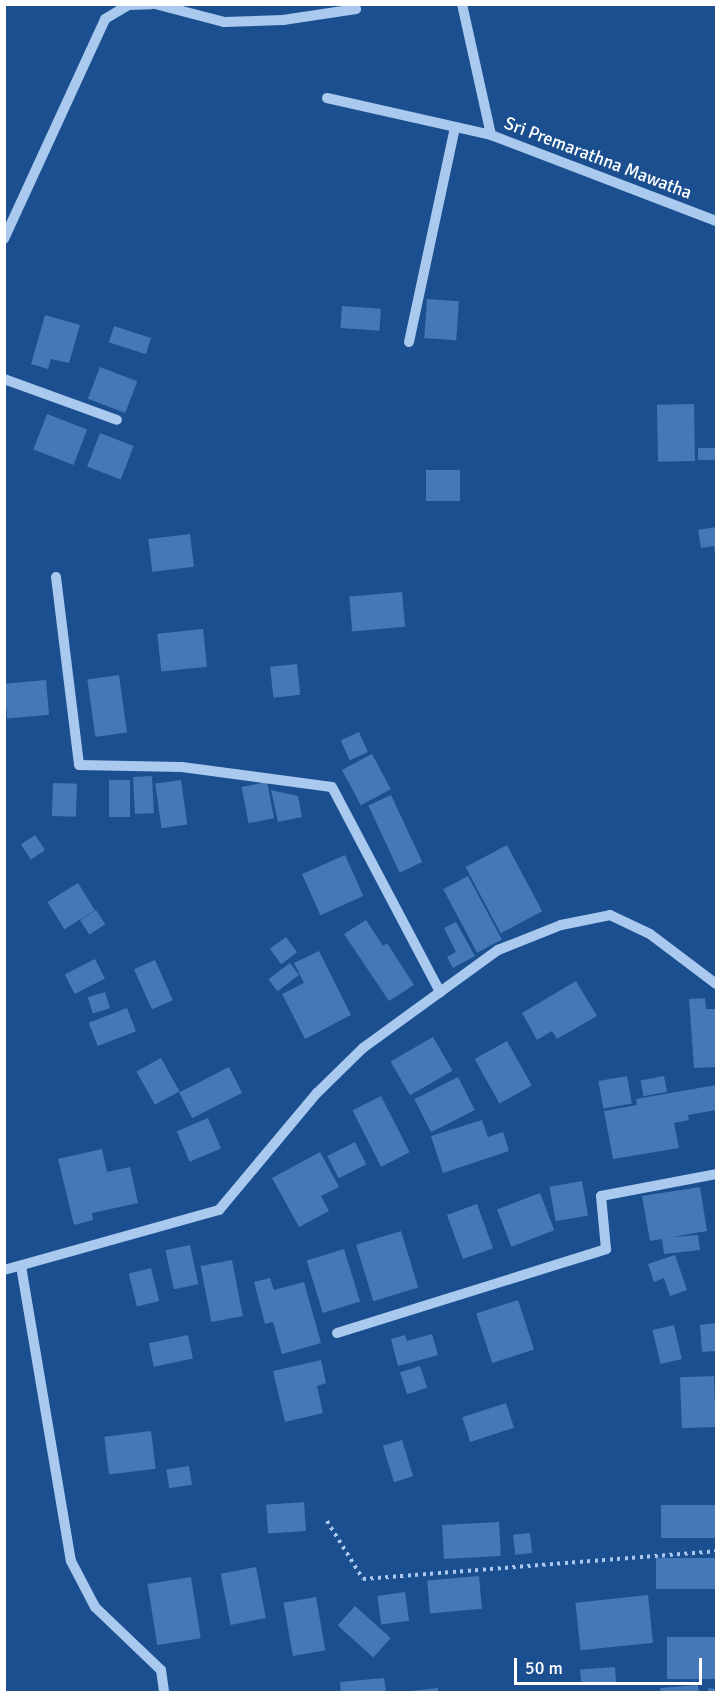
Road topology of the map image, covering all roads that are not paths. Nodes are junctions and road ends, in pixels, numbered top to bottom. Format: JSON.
{"nodes":[{"id":1,"x":153,"y":4,"type":"edge"},
{"id":2,"x":462,"y":4,"type":"edge"},
{"id":3,"x":356,"y":9,"type":"dead end"},
{"id":4,"x":327,"y":98,"type":"dead end"},
{"id":5,"x":455,"y":127,"type":"junction"},
{"id":6,"x":491,"y":135,"type":"junction"},
{"id":7,"x":717,"y":221,"type":"edge"},
{"id":8,"x":4,"y":239,"type":"edge"},
{"id":9,"x":409,"y":342,"type":"dead end"},
{"id":10,"x":4,"y":379,"type":"edge"},
{"id":11,"x":117,"y":420,"type":"dead end"},
{"id":12,"x":56,"y":578,"type":"dead end"},
{"id":13,"x":717,"y":984,"type":"edge"},
{"id":14,"x":440,"y":992,"type":"junction"},
{"id":15,"x":717,"y":1173,"type":"edge"},
{"id":16,"x":21,"y":1266,"type":"junction"},
{"id":17,"x":4,"y":1270,"type":"edge"},
{"id":18,"x":337,"y":1333,"type":"dead end"},
{"id":19,"x":164,"y":1692,"type":"edge"}],
"edges":[{"from":1,"to":3,"type":"street"},
{"from":1,"to":8,"type":"street"},
{"from":2,"to":6,"type":"street","name":"Sri Premarathna Mawatha"},
{"from":4,"to":5,"type":"street"},
{"from":5,"to":6,"type":"street"},
{"from":5,"to":9,"type":"street"},
{"from":6,"to":7,"type":"street","name":"Sri Premarathna Mawatha"},
{"from":10,"to":11,"type":"street"},
{"from":12,"to":14,"type":"street"},
{"from":13,"to":14,"type":"street"},
{"from":14,"to":16,"type":"street"},
{"from":15,"to":18,"type":"street"},
{"from":16,"to":17,"type":"street"},
{"from":16,"to":19,"type":"street"}]}
